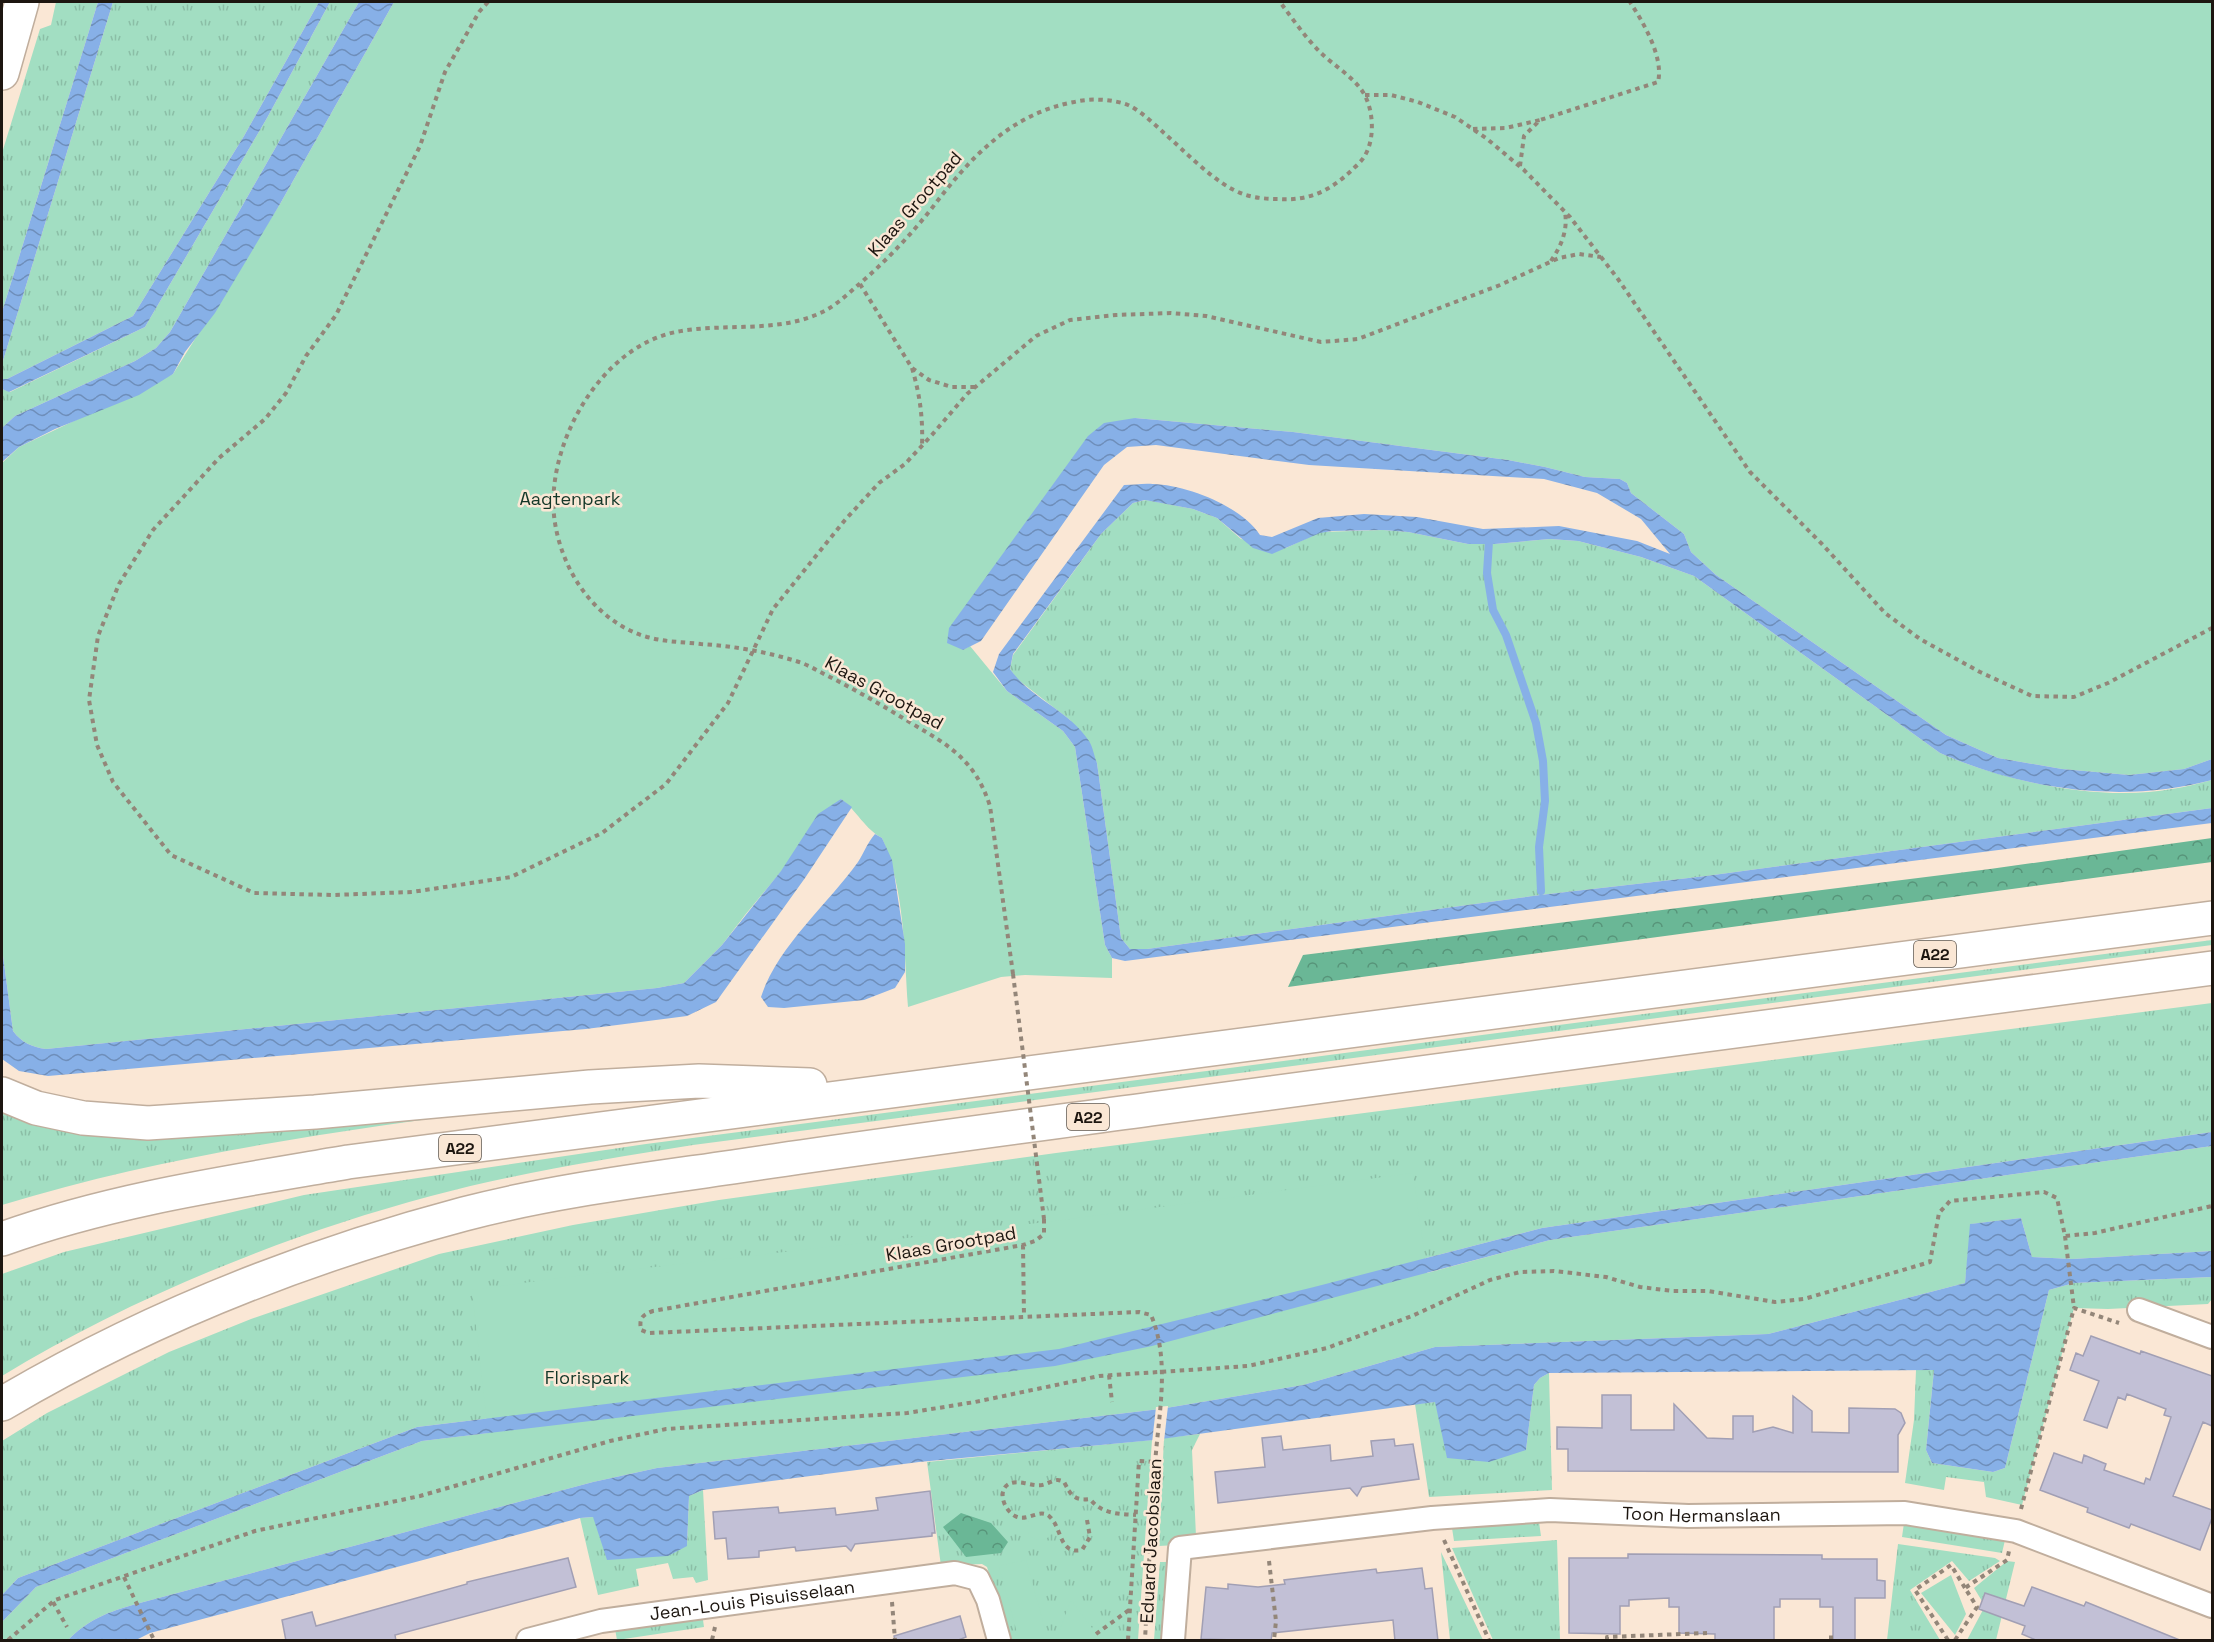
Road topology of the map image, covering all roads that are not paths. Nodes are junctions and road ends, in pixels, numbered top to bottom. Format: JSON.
{"nodes":[{"id":1,"x":22,"y":2,"type":"edge"},
{"id":2,"x":2,"y":73,"type":"edge"},
{"id":3,"x":2212,"y":918,"type":"edge"},
{"id":4,"x":2212,"y":968,"type":"edge"},
{"id":5,"x":923,"y":1088,"type":"junction"},
{"id":6,"x":2,"y":1094,"type":"edge"},
{"id":7,"x":2,"y":1239,"type":"edge"},
{"id":8,"x":2139,"y":1310,"type":"road end"},
{"id":9,"x":2212,"y":1337,"type":"edge"},
{"id":10,"x":2,"y":1404,"type":"edge"},
{"id":11,"x":1180,"y":1548,"type":"joint"},
{"id":12,"x":2212,"y":1606,"type":"edge"},
{"id":13,"x":528,"y":1641,"type":"edge"},
{"id":14,"x":999,"y":1641,"type":"edge"},
{"id":15,"x":1173,"y":1641,"type":"edge"}],
"edges":[{"from":1,"to":2,"type":"highway"},
{"from":3,"to":5,"type":"highway","number":"A22"},
{"from":4,"to":10,"type":"highway","number":"A22"},
{"from":5,"to":6,"type":"highway","number":"A22"},
{"from":5,"to":7,"type":"highway","number":"A22"},
{"from":8,"to":9,"type":"street"},
{"from":11,"to":12,"type":"street","name":"Toon Hermanslaan"},
{"from":11,"to":15,"type":"street","name":"Eduard Jacobslaan"},
{"from":13,"to":14,"type":"street","name":"Jean-Louis Pisuisselaan"}]}
